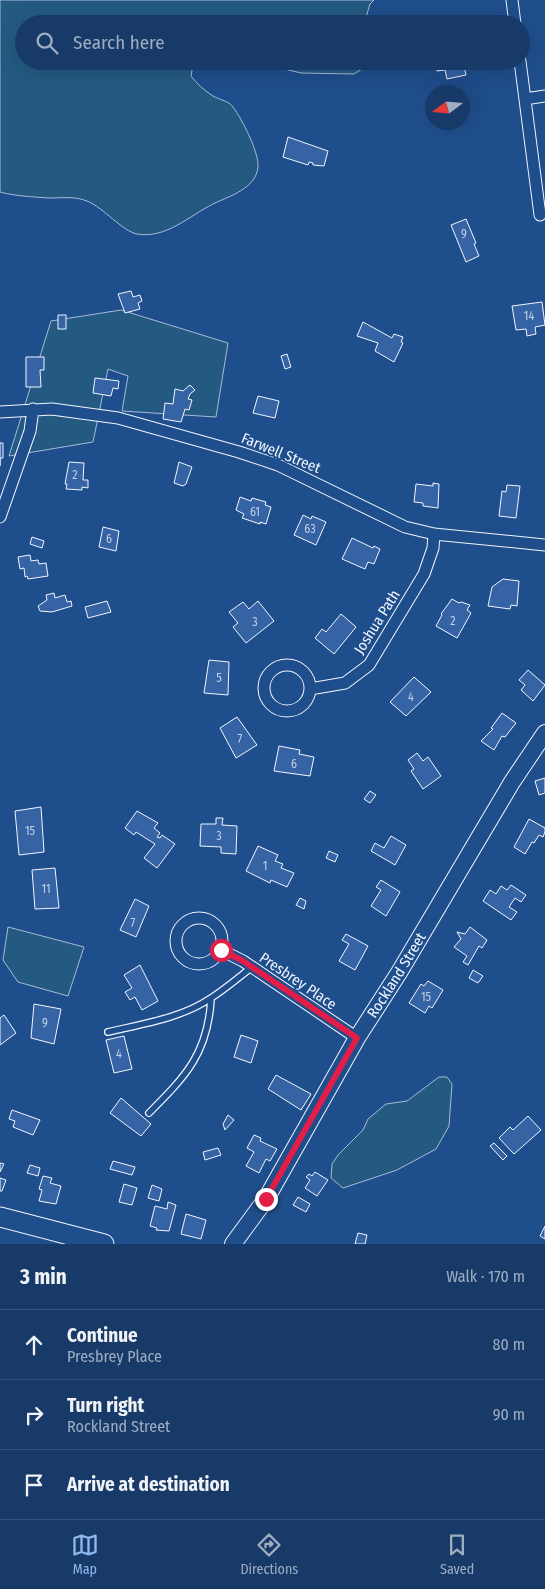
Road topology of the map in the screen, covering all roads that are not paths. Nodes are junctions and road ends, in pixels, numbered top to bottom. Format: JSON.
{"nodes":[{"id":1,"x":512,"y":0,"type":"edge"},
{"id":2,"x":514,"y":15,"type":"edge"},
{"id":3,"x":521,"y":70,"type":"edge"},
{"id":4,"x":545,"y":96,"type":"edge"},
{"id":5,"x":525,"y":99,"type":"junction"},
{"id":6,"x":540,"y":215,"type":"dead end"},
{"id":7,"x":33,"y":409,"type":"junction"},
{"id":8,"x":0,"y":412,"type":"edge"},
{"id":9,"x":0,"y":517,"type":"edge"},
{"id":10,"x":434,"y":534,"type":"junction"},
{"id":11,"x":545,"y":545,"type":"edge"},
{"id":12,"x":310,"y":689,"type":"junction"},
{"id":13,"x":545,"y":733,"type":"edge"},
{"id":14,"x":221,"y":950,"type":"junction"},
{"id":15,"x":252,"y":967,"type":"junction"},
{"id":16,"x":211,"y":999,"type":"junction"},
{"id":17,"x":108,"y":1032,"type":"dead end"},
{"id":18,"x":357,"y":1038,"type":"junction"},
{"id":19,"x":149,"y":1113,"type":"dead end"},
{"id":20,"x":0,"y":1217,"type":"edge"},
{"id":21,"x":104,"y":1244,"type":"edge"},
{"id":22,"x":233,"y":1244,"type":"edge"}],
"edges":[{"from":1,"to":2,"type":"street"},
{"from":3,"to":5,"type":"street"},
{"from":4,"to":5,"type":"street"},
{"from":5,"to":6,"type":"street"},
{"from":7,"to":8,"type":"street","name":"Farwell Street"},
{"from":7,"to":9,"type":"street"},
{"from":7,"to":10,"type":"street","name":"Farwell Street"},
{"from":10,"to":11,"type":"street","name":"Farwell Street"},
{"from":10,"to":12,"type":"street","name":"Joshua Path"},
{"from":12,"to":12,"type":"street"},
{"from":13,"to":18,"type":"street","name":"Rockland Street"},
{"from":14,"to":14,"type":"street"},
{"from":14,"to":15,"type":"street","name":"Presbrey Place"},
{"from":15,"to":16,"type":"lane"},
{"from":15,"to":18,"type":"street","name":"Presbrey Place"},
{"from":16,"to":17,"type":"lane"},
{"from":16,"to":19,"type":"lane"},
{"from":18,"to":22,"type":"street","name":"Rockland Street"},
{"from":20,"to":21,"type":"main road"}]}
